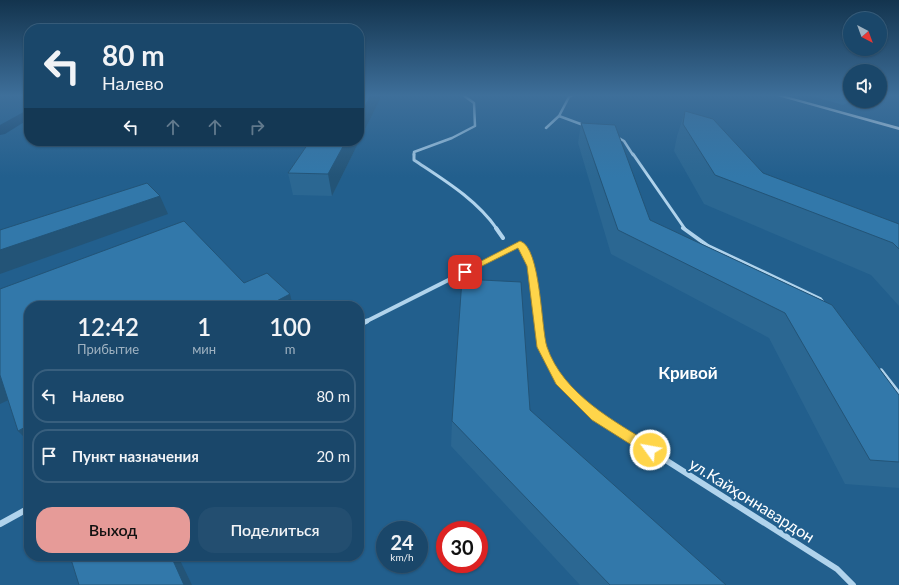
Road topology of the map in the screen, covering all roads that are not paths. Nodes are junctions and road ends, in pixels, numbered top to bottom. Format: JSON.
{"nodes":[{"id":1,"x":475,"y":122,"type":"edge"},
{"id":2,"x":552,"y":122,"type":"edge"},
{"id":3,"x":576,"y":122,"type":"edge"},
{"id":4,"x":875,"y":122,"type":"edge"},
{"id":5,"x":589,"y":127,"type":"edge"},
{"id":6,"x":546,"y":128,"type":"dead end"},
{"id":7,"x":899,"y":129,"type":"edge"},
{"id":8,"x":612,"y":135,"type":"edge"},
{"id":9,"x":503,"y":238,"type":"dead end"},
{"id":10,"x":825,"y":305,"type":"edge"},
{"id":11,"x":364,"y":322,"type":"edge"},
{"id":12,"x":880,"y":370,"type":"edge"},
{"id":13,"x":899,"y":394,"type":"edge"},
{"id":14,"x":24,"y":511,"type":"edge"},
{"id":15,"x":0,"y":524,"type":"edge"},
{"id":16,"x":854,"y":585,"type":"edge"}],
"edges":[{"from":1,"to":9,"type":"street"},
{"from":2,"to":6,"type":"street"},
{"from":3,"to":5,"type":"street"},
{"from":4,"to":7,"type":"street"},
{"from":8,"to":10,"type":"street"},
{"from":11,"to":16,"type":"street","name":"ул.Кайҳоннавардон"},
{"from":12,"to":13,"type":"street"},
{"from":14,"to":15,"type":"street"}]}
